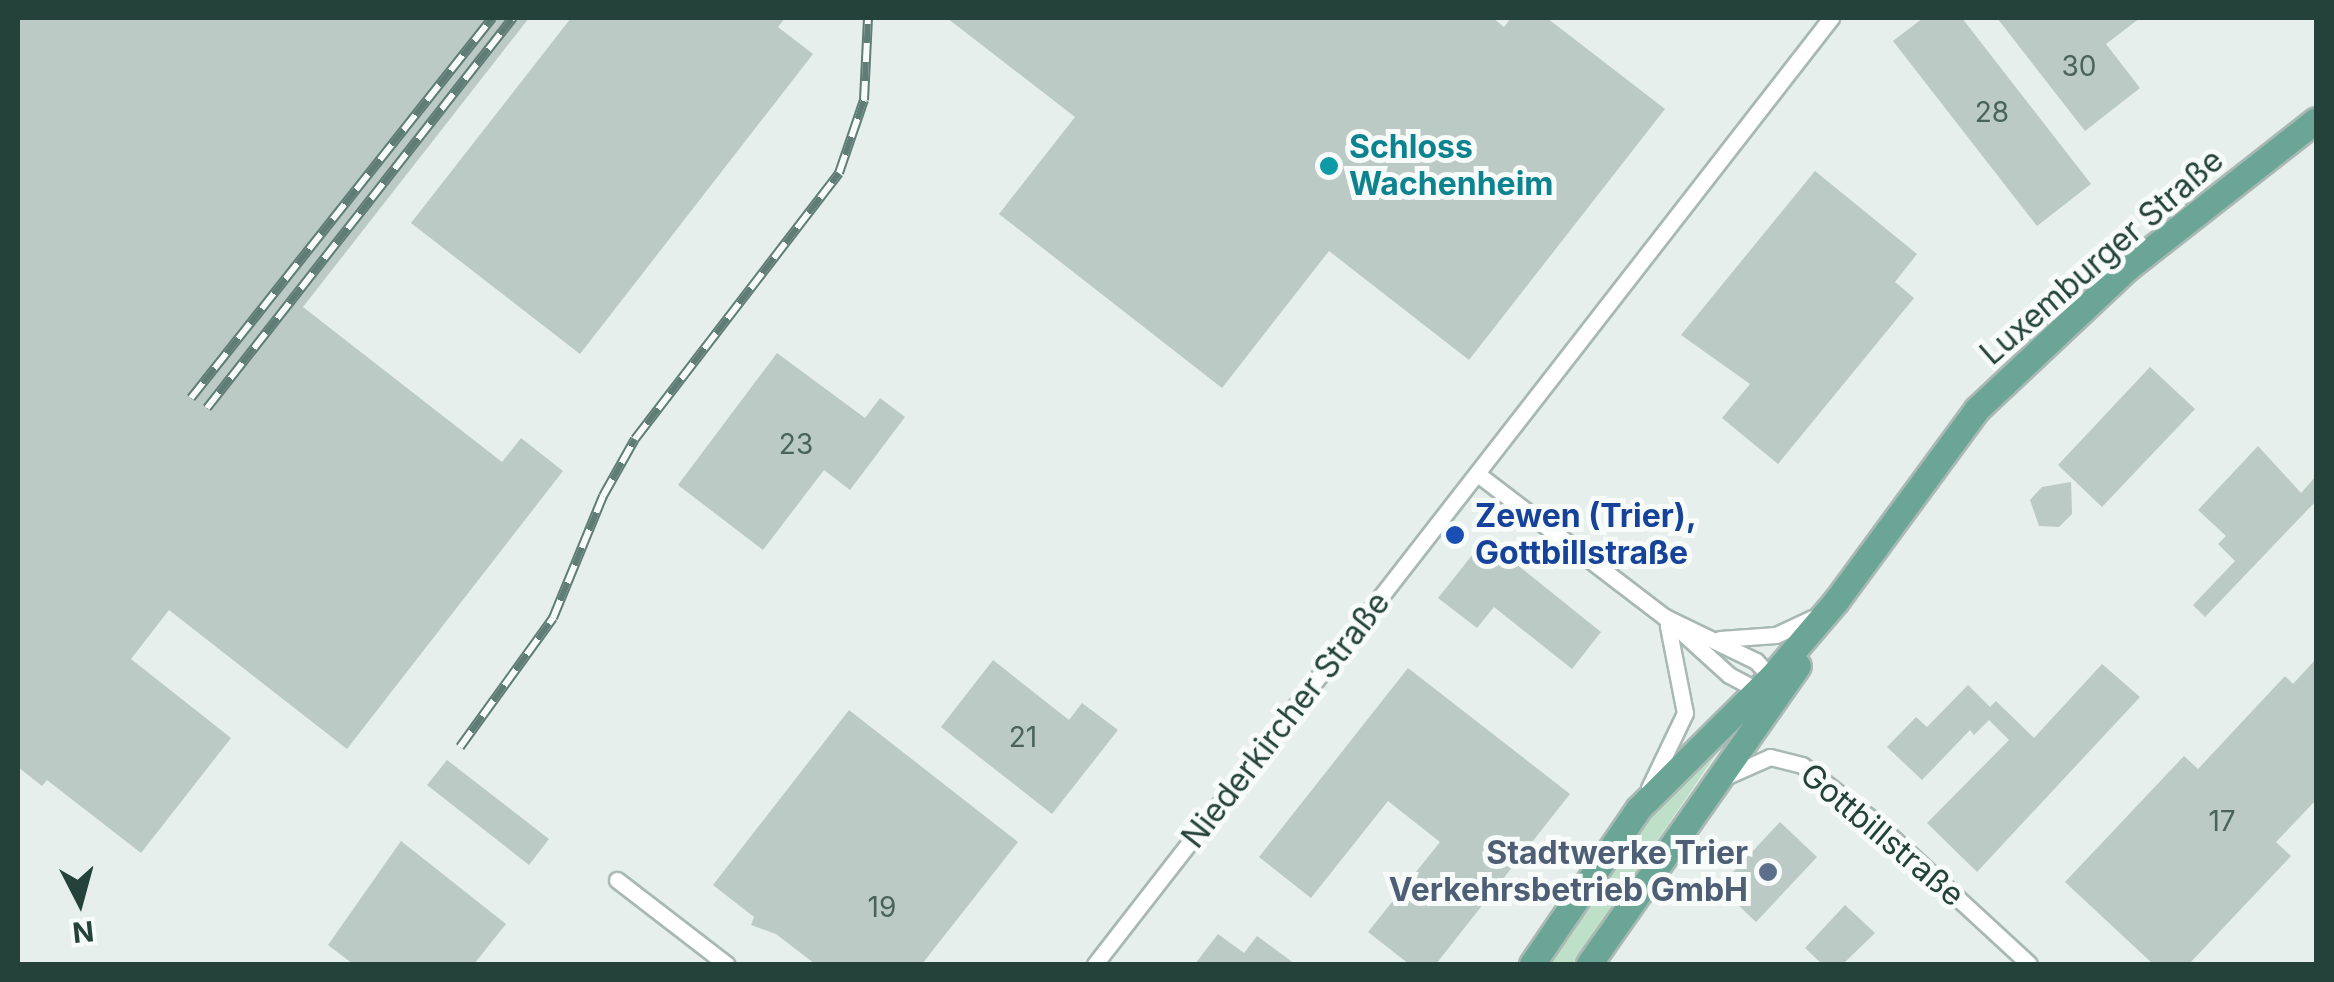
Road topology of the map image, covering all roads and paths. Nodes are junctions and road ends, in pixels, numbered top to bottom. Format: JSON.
{"nodes":[{"id":1,"x":1831,"y":18,"type":"edge"},
{"id":2,"x":2316,"y":120,"type":"edge"},
{"id":3,"x":1478,"y":475,"type":"junction"},
{"id":4,"x":1836,"y":601,"type":"junction"},
{"id":5,"x":1665,"y":618,"type":"junction"},
{"id":6,"x":1716,"y":638,"type":"junction"},
{"id":7,"x":1769,"y":688,"type":"junction"},
{"id":8,"x":1720,"y":780,"type":"junction"},
{"id":9,"x":1638,"y":810,"type":"junction"},
{"id":10,"x":618,"y":880,"type":"dead end"},
{"id":11,"x":726,"y":964,"type":"edge"},
{"id":12,"x":1094,"y":964,"type":"edge"},
{"id":13,"x":1532,"y":964,"type":"edge"},
{"id":14,"x":1589,"y":964,"type":"edge"},
{"id":15,"x":2029,"y":964,"type":"edge"}],
"edges":[{"from":1,"to":3,"type":"street","name":"Niederkircher Straße"},
{"from":2,"to":4,"type":"main road","name":"Luxemburger Straße"},
{"from":3,"to":5,"type":"street"},
{"from":3,"to":12,"type":"street","name":"Niederkircher Straße"},
{"from":4,"to":6,"type":"street"},
{"from":4,"to":7,"type":"main road","name":"Luxemburger Straße"},
{"from":5,"to":6,"type":"street"},
{"from":5,"to":7,"type":"street"},
{"from":5,"to":9,"type":"street"},
{"from":6,"to":7,"type":"street"},
{"from":7,"to":8,"type":"main road","name":"Luxemburger Straße"},
{"from":7,"to":9,"type":"main road","name":"Luxemburger Straße"},
{"from":8,"to":14,"type":"main road","name":"Luxemburger Straße"},
{"from":8,"to":15,"type":"street","name":"Gottbillstraße"},
{"from":9,"to":13,"type":"main road","name":"Luxemburger Straße"},
{"from":10,"to":11,"type":"street"}]}
